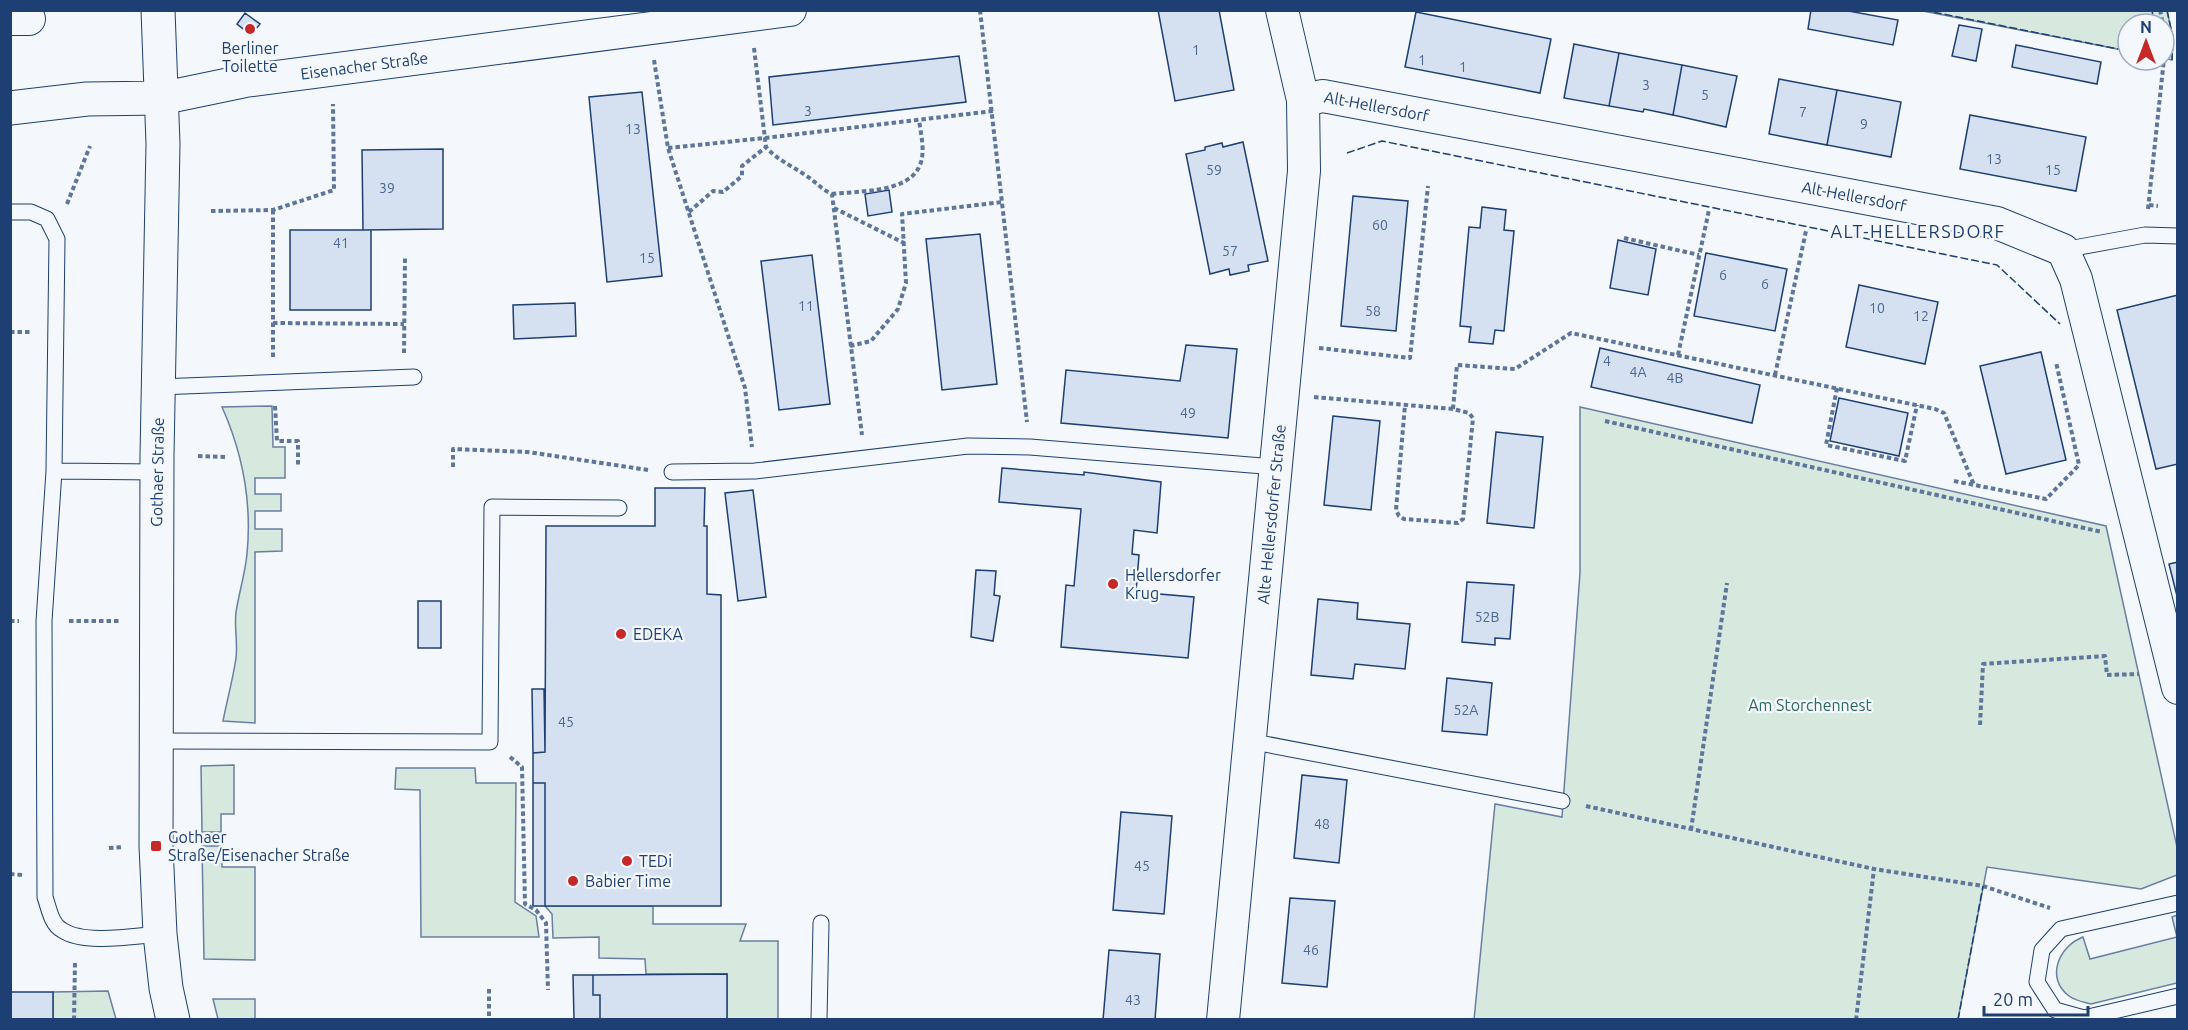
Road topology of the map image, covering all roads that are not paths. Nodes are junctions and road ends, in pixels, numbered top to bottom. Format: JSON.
{"nodes":[{"id":1,"x":158,"y":10,"type":"edge"},
{"id":2,"x":790,"y":10,"type":"edge"},
{"id":3,"x":1282,"y":10,"type":"edge"},
{"id":4,"x":682,"y":17,"type":"edge"},
{"id":5,"x":163,"y":98,"type":"junction"},
{"id":6,"x":1303,"y":100,"type":"junction"},
{"id":7,"x":10,"y":108,"type":"edge"},
{"id":8,"x":10,"y":212,"type":"edge"},
{"id":9,"x":2178,"y":236,"type":"edge"},
{"id":10,"x":2063,"y":250,"type":"junction"},
{"id":11,"x":414,"y":377,"type":"dead end"},
{"id":12,"x":158,"y":387,"type":"junction"},
{"id":13,"x":1275,"y":467,"type":"junction"},
{"id":14,"x":54,"y":471,"type":"junction"},
{"id":15,"x":157,"y":472,"type":"junction"},
{"id":16,"x":672,"y":472,"type":"road end"},
{"id":17,"x":619,"y":508,"type":"dead end"},
{"id":18,"x":2175,"y":678,"type":"edge"},
{"id":19,"x":156,"y":741,"type":"junction"},
{"id":20,"x":1249,"y":741,"type":"junction"},
{"id":21,"x":1562,"y":801,"type":"road end"},
{"id":22,"x":2178,"y":903,"type":"edge"},
{"id":23,"x":821,"y":923,"type":"dead end"},
{"id":24,"x":159,"y":934,"type":"junction"},
{"id":25,"x":2178,"y":996,"type":"edge"},
{"id":26,"x":173,"y":1020,"type":"edge"},
{"id":27,"x":819,"y":1020,"type":"edge"},
{"id":28,"x":1223,"y":1020,"type":"edge"}],
"edges":[{"from":1,"to":5,"type":"street","name":"Gothaer Straße"},
{"from":2,"to":4,"type":"street","name":"Eisenacher Straße"},
{"from":3,"to":6,"type":"street","name":"Alte Hellersdorfer Straße"},
{"from":4,"to":5,"type":"street","name":"Eisenacher Straße"},
{"from":5,"to":7,"type":"street","name":"Eisenacher Straße"},
{"from":5,"to":12,"type":"street","name":"Gothaer Straße"},
{"from":6,"to":10,"type":"street","name":"Alt-Hellersdorf"},
{"from":6,"to":13,"type":"street","name":"Alte Hellersdorfer Straße"},
{"from":8,"to":14,"type":"lane"},
{"from":9,"to":10,"type":"lane"},
{"from":10,"to":18,"type":"street"},
{"from":11,"to":12,"type":"lane"},
{"from":12,"to":15,"type":"street","name":"Gothaer Straße"},
{"from":13,"to":16,"type":"lane"},
{"from":13,"to":20,"type":"street","name":"Alte Hellersdorfer Straße"},
{"from":14,"to":15,"type":"lane"},
{"from":14,"to":24,"type":"lane"},
{"from":15,"to":19,"type":"street","name":"Gothaer Straße"},
{"from":17,"to":19,"type":"lane"},
{"from":19,"to":24,"type":"street","name":"Gothaer Straße"},
{"from":20,"to":21,"type":"lane"},
{"from":20,"to":28,"type":"street","name":"Alte Hellersdorfer Straße"},
{"from":22,"to":25,"type":"lane"},
{"from":23,"to":27,"type":"lane"},
{"from":24,"to":26,"type":"street","name":"Gothaer Straße"}]}
